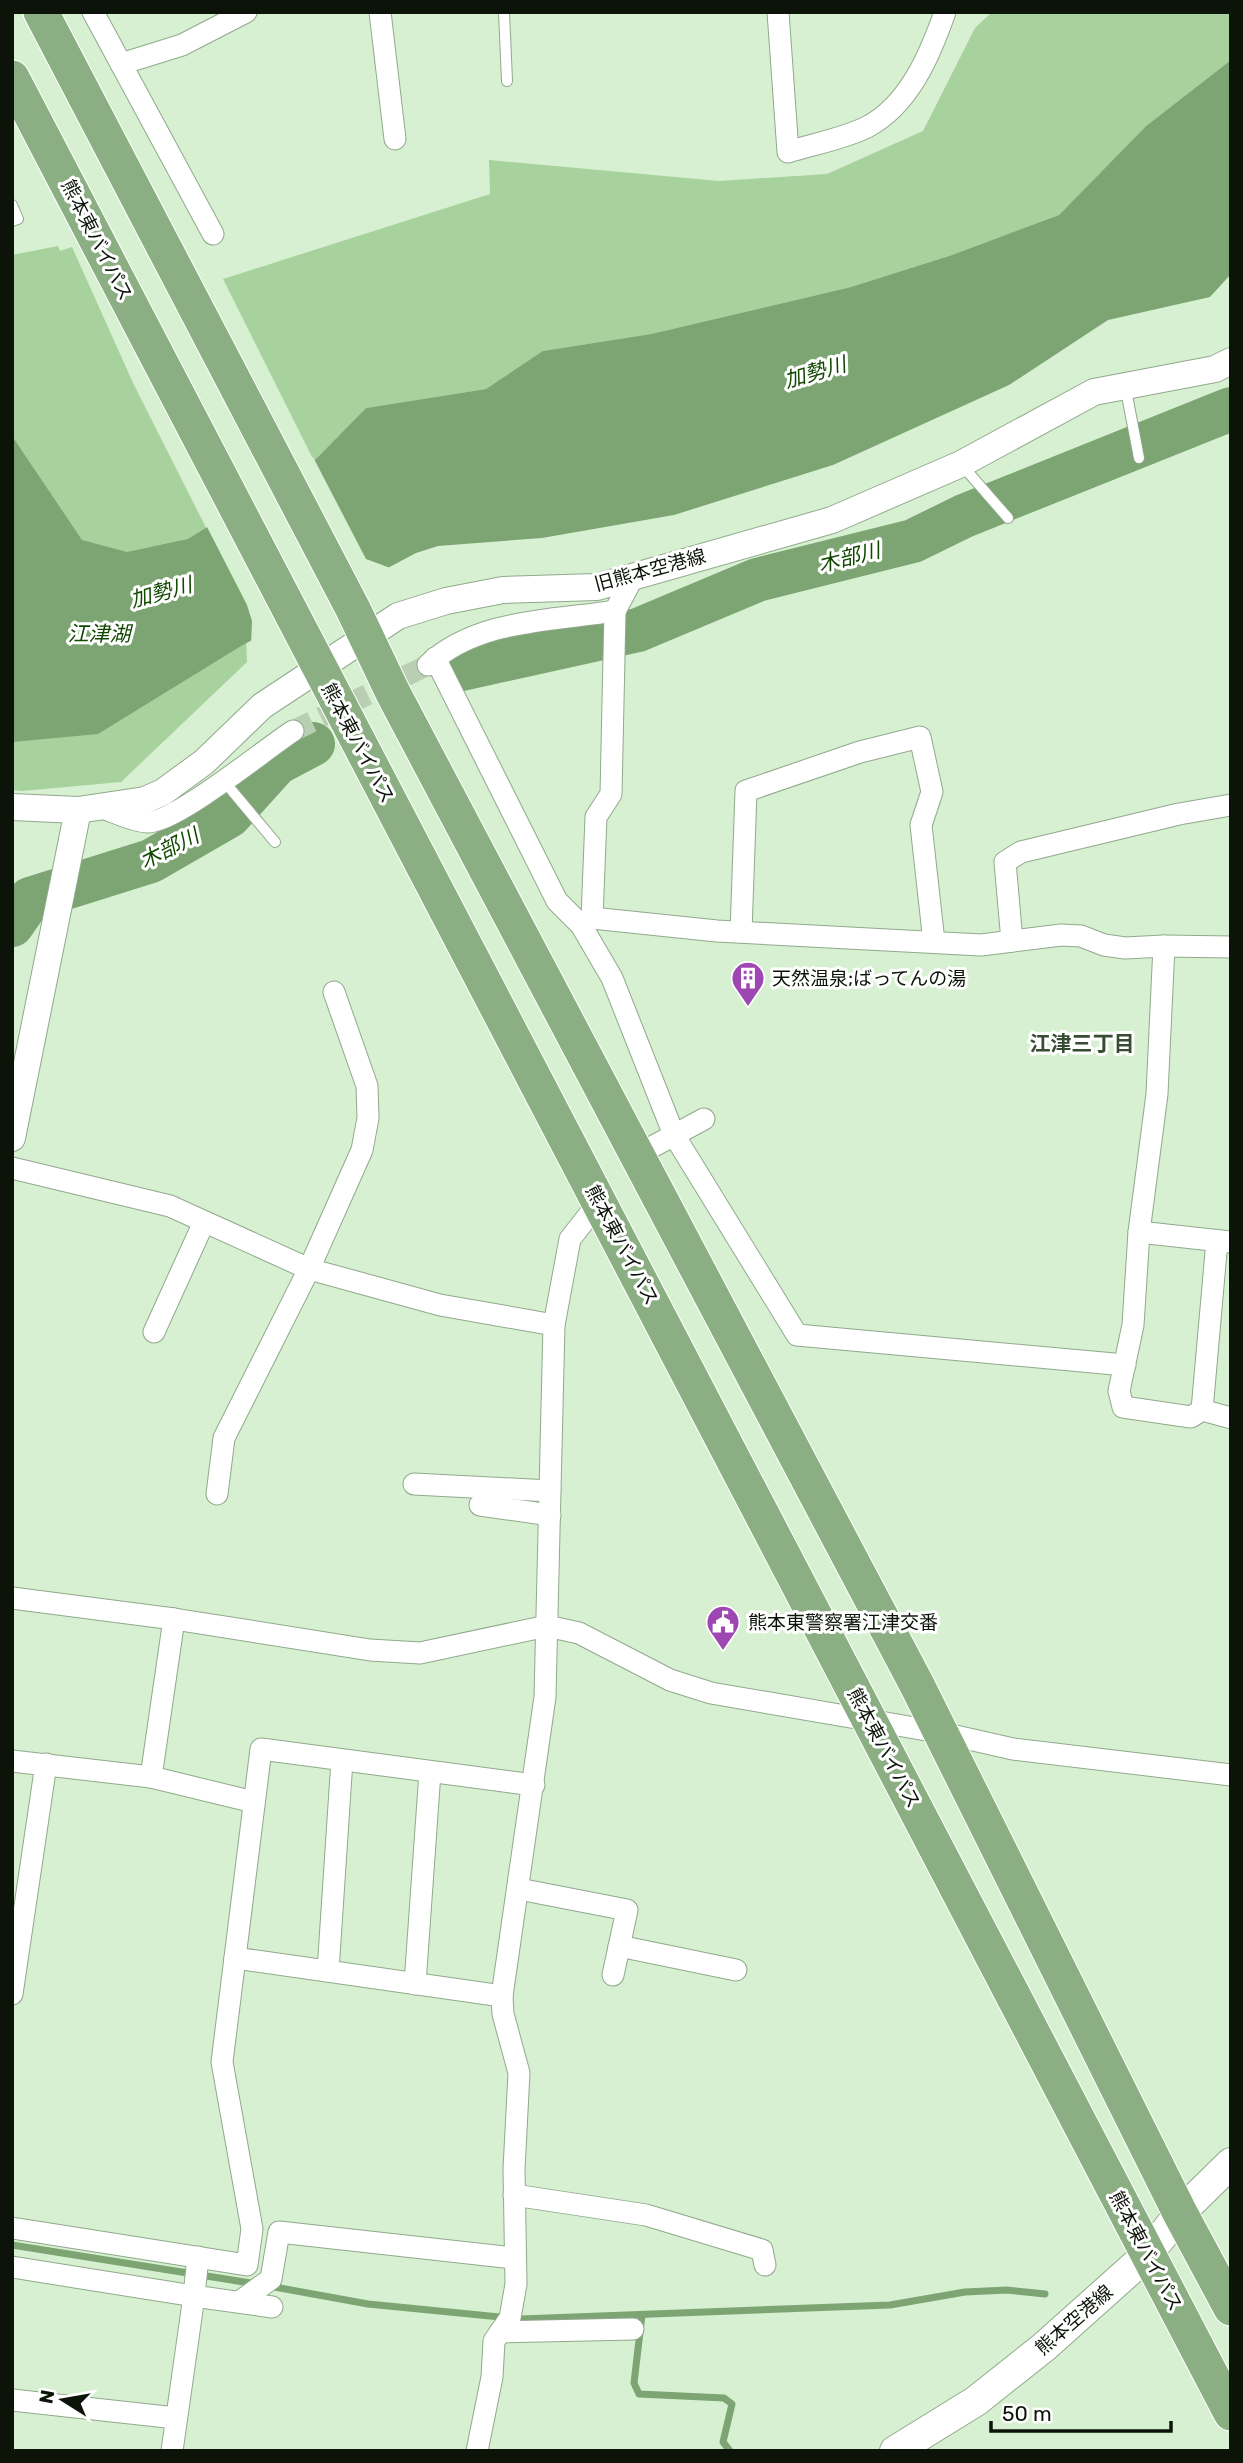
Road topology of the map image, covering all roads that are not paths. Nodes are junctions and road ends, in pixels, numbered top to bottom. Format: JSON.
{"nodes":[{"id":1,"x":41,"y":12,"type":"edge"},
{"id":2,"x":93,"y":12,"type":"edge"},
{"id":3,"x":246,"y":12,"type":"edge"},
{"id":4,"x":380,"y":12,"type":"edge"},
{"id":5,"x":504,"y":12,"type":"edge"},
{"id":6,"x":778,"y":12,"type":"edge"},
{"id":7,"x":946,"y":12,"type":"edge"},
{"id":8,"x":121,"y":64,"type":"junction"},
{"id":9,"x":12,"y":78,"type":"edge"},
{"id":10,"x":507,"y":81,"type":"dead end"},
{"id":11,"x":395,"y":139,"type":"dead end"},
{"id":12,"x":12,"y":205,"type":"edge"},
{"id":13,"x":12,"y":221,"type":"edge"},
{"id":14,"x":213,"y":234,"type":"dead end"},
{"id":15,"x":1231,"y":361,"type":"edge"},
{"id":16,"x":1125,"y":386,"type":"junction"},
{"id":17,"x":1139,"y":458,"type":"dead end"},
{"id":18,"x":961,"y":464,"type":"junction"},
{"id":19,"x":1008,"y":518,"type":"dead end"},
{"id":20,"x":632,"y":579,"type":"junction"},
{"id":21,"x":615,"y":611,"type":"junction"},
{"id":22,"x":359,"y":624,"type":"junction"},
{"id":23,"x":320,"y":670,"type":"junction"},
{"id":24,"x":293,"y":731,"type":"tunnel mouth"},
{"id":25,"x":228,"y":786,"type":"junction"},
{"id":26,"x":1231,"y":805,"type":"edge"},
{"id":27,"x":12,"y":807,"type":"edge"},
{"id":28,"x":89,"y":808,"type":"junction"},
{"id":29,"x":275,"y":842,"type":"dead end"},
{"id":30,"x":587,"y":922,"type":"junction"},
{"id":31,"x":741,"y":932,"type":"junction"},
{"id":32,"x":1012,"y":941,"type":"junction"},
{"id":33,"x":934,"y":942,"type":"junction"},
{"id":34,"x":1164,"y":946,"type":"junction"},
{"id":35,"x":1231,"y":947,"type":"edge"},
{"id":36,"x":334,"y":992,"type":"dead end"},
{"id":37,"x":704,"y":1119,"type":"dead end"},
{"id":38,"x":674,"y":1135,"type":"junction"},
{"id":39,"x":12,"y":1138,"type":"edge"},
{"id":40,"x":636,"y":1155,"type":"junction"},
{"id":41,"x":12,"y":1168,"type":"edge"},
{"id":42,"x":600,"y":1202,"type":"junction"},
{"id":43,"x":204,"y":1222,"type":"junction"},
{"id":44,"x":1139,"y":1232,"type":"junction"},
{"id":45,"x":1224,"y":1241,"type":"edge"},
{"id":46,"x":309,"y":1269,"type":"junction"},
{"id":47,"x":554,"y":1325,"type":"junction"},
{"id":48,"x":154,"y":1332,"type":"dead end"},
{"id":49,"x":1125,"y":1365,"type":"junction"},
{"id":50,"x":1202,"y":1410,"type":"junction"},
{"id":51,"x":1231,"y":1418,"type":"edge"},
{"id":52,"x":414,"y":1484,"type":"dead end"},
{"id":53,"x":550,"y":1491,"type":"junction"},
{"id":54,"x":217,"y":1494,"type":"dead end"},
{"id":55,"x":480,"y":1506,"type":"dead end"},
{"id":56,"x":550,"y":1515,"type":"junction"},
{"id":57,"x":12,"y":1598,"type":"edge"},
{"id":58,"x":174,"y":1619,"type":"junction"},
{"id":59,"x":547,"y":1626,"type":"junction"},
{"id":60,"x":871,"y":1721,"type":"junction"},
{"id":61,"x":938,"y":1732,"type":"junction"},
{"id":62,"x":342,"y":1760,"type":"junction"},
{"id":63,"x":12,"y":1761,"type":"edge"},
{"id":64,"x":46,"y":1763,"type":"junction"},
{"id":65,"x":430,"y":1772,"type":"junction"},
{"id":66,"x":1231,"y":1775,"type":"edge"},
{"id":67,"x":151,"y":1777,"type":"junction"},
{"id":68,"x":534,"y":1785,"type":"junction"},
{"id":69,"x":254,"y":1802,"type":"junction"},
{"id":70,"x":519,"y":1889,"type":"junction"},
{"id":71,"x":619,"y":1946,"type":"junction"},
{"id":72,"x":235,"y":1958,"type":"junction"},
{"id":73,"x":736,"y":1970,"type":"dead end"},
{"id":74,"x":328,"y":1971,"type":"junction"},
{"id":75,"x":613,"y":1975,"type":"dead end"},
{"id":76,"x":415,"y":1983,"type":"junction"},
{"id":77,"x":12,"y":1994,"type":"edge"},
{"id":78,"x":502,"y":1996,"type":"junction"},
{"id":79,"x":1231,"y":2163,"type":"edge"},
{"id":80,"x":514,"y":2195,"type":"junction"},
{"id":81,"x":1180,"y":2213,"type":"junction"},
{"id":82,"x":12,"y":2228,"type":"edge"},
{"id":83,"x":1148,"y":2254,"type":"junction"},
{"id":84,"x":198,"y":2258,"type":"junction"},
{"id":85,"x":513,"y":2258,"type":"junction"},
{"id":86,"x":765,"y":2266,"type":"dead end"},
{"id":87,"x":12,"y":2267,"type":"edge"},
{"id":88,"x":194,"y":2296,"type":"junction"},
{"id":89,"x":239,"y":2302,"type":"junction"},
{"id":90,"x":271,"y":2307,"type":"dead end"},
{"id":91,"x":1231,"y":2308,"type":"edge"},
{"id":92,"x":633,"y":2329,"type":"dead end"},
{"id":93,"x":500,"y":2332,"type":"junction"},
{"id":94,"x":12,"y":2400,"type":"edge"},
{"id":95,"x":1231,"y":2413,"type":"edge"},
{"id":96,"x":176,"y":2418,"type":"junction"},
{"id":97,"x":172,"y":2451,"type":"edge"},
{"id":98,"x":477,"y":2451,"type":"edge"},
{"id":99,"x":895,"y":2451,"type":"edge"}],
"edges":[{"from":1,"to":22,"type":"highway"},
{"from":2,"to":8,"type":"street"},
{"from":3,"to":8,"type":"street"},
{"from":4,"to":11,"type":"street"},
{"from":5,"to":10,"type":"lane"},
{"from":6,"to":7,"type":"street"},
{"from":8,"to":14,"type":"street"},
{"from":9,"to":23,"type":"highway","name":"熊本東バイパス"},
{"from":12,"to":13,"type":"lane"},
{"from":15,"to":16,"type":"street","name":"旧熊本空港線"},
{"from":16,"to":17,"type":"lane"},
{"from":16,"to":18,"type":"street","name":"旧熊本空港線"},
{"from":18,"to":19,"type":"lane"},
{"from":18,"to":20,"type":"street","name":"旧熊本空港線"},
{"from":20,"to":21,"type":"street"},
{"from":20,"to":22,"type":"street","name":"旧熊本空港線"},
{"from":21,"to":30,"type":"street"},
{"from":21,"to":30,"type":"street"},
{"from":22,"to":23,"type":"street","name":"旧熊本空港線"},
{"from":22,"to":40,"type":"highway"},
{"from":23,"to":28,"type":"street","name":"旧熊本空港線"},
{"from":23,"to":42,"type":"highway","name":"熊本東バイパス"},
{"from":24,"to":25,"type":"street"},
{"from":25,"to":28,"type":"street"},
{"from":25,"to":29,"type":"lane"},
{"from":26,"to":32,"type":"street"},
{"from":27,"to":28,"type":"street","name":"旧熊本空港線"},
{"from":28,"to":39,"type":"street"},
{"from":30,"to":31,"type":"street"},
{"from":30,"to":38,"type":"street"},
{"from":31,"to":33,"type":"street"},
{"from":31,"to":33,"type":"street"},
{"from":32,"to":33,"type":"street"},
{"from":32,"to":34,"type":"street"},
{"from":34,"to":35,"type":"street"},
{"from":34,"to":44,"type":"street"},
{"from":36,"to":46,"type":"street"},
{"from":37,"to":38,"type":"street"},
{"from":38,"to":40,"type":"street"},
{"from":38,"to":49,"type":"street"},
{"from":40,"to":61,"type":"highway"},
{"from":41,"to":43,"type":"street"},
{"from":42,"to":47,"type":"street"},
{"from":42,"to":60,"type":"highway","name":"熊本東バイパス"},
{"from":43,"to":46,"type":"street"},
{"from":43,"to":48,"type":"street"},
{"from":44,"to":45,"type":"street"},
{"from":44,"to":49,"type":"street"},
{"from":45,"to":50,"type":"street"},
{"from":46,"to":47,"type":"street"},
{"from":46,"to":54,"type":"street"},
{"from":47,"to":53,"type":"street"},
{"from":49,"to":50,"type":"street"},
{"from":50,"to":51,"type":"street"},
{"from":52,"to":53,"type":"street"},
{"from":53,"to":56,"type":"street"},
{"from":55,"to":56,"type":"street"},
{"from":56,"to":59,"type":"street"},
{"from":57,"to":58,"type":"street"},
{"from":58,"to":59,"type":"street"},
{"from":58,"to":67,"type":"street"},
{"from":59,"to":60,"type":"street"},
{"from":59,"to":68,"type":"street"},
{"from":60,"to":61,"type":"street"},
{"from":60,"to":83,"type":"highway","name":"熊本東バイパス"},
{"from":61,"to":66,"type":"street"},
{"from":61,"to":81,"type":"highway"},
{"from":62,"to":65,"type":"street"},
{"from":62,"to":69,"type":"street"},
{"from":62,"to":74,"type":"street"},
{"from":63,"to":64,"type":"street"},
{"from":64,"to":67,"type":"street"},
{"from":64,"to":77,"type":"street"},
{"from":65,"to":68,"type":"street"},
{"from":65,"to":76,"type":"street"},
{"from":67,"to":69,"type":"street"},
{"from":68,"to":70,"type":"street"},
{"from":69,"to":72,"type":"street"},
{"from":70,"to":71,"type":"street"},
{"from":70,"to":78,"type":"street"},
{"from":71,"to":73,"type":"street"},
{"from":71,"to":75,"type":"street"},
{"from":72,"to":74,"type":"street"},
{"from":72,"to":84,"type":"street"},
{"from":74,"to":76,"type":"street"},
{"from":76,"to":78,"type":"street"},
{"from":78,"to":80,"type":"street"},
{"from":79,"to":81,"type":"main road","name":"熊本空港線"},
{"from":80,"to":85,"type":"street"},
{"from":80,"to":86,"type":"street"},
{"from":81,"to":83,"type":"main road","name":"熊本空港線"},
{"from":81,"to":91,"type":"highway"},
{"from":82,"to":84,"type":"street"},
{"from":83,"to":95,"type":"highway","name":"熊本東バイパス"},
{"from":83,"to":99,"type":"main road","name":"熊本空港線"},
{"from":84,"to":88,"type":"street"},
{"from":85,"to":89,"type":"street"},
{"from":85,"to":93,"type":"street"},
{"from":87,"to":88,"type":"street"},
{"from":88,"to":89,"type":"street"},
{"from":88,"to":96,"type":"street"},
{"from":89,"to":90,"type":"street"},
{"from":92,"to":93,"type":"street"},
{"from":93,"to":98,"type":"street"},
{"from":94,"to":96,"type":"street"},
{"from":96,"to":97,"type":"street"}]}
